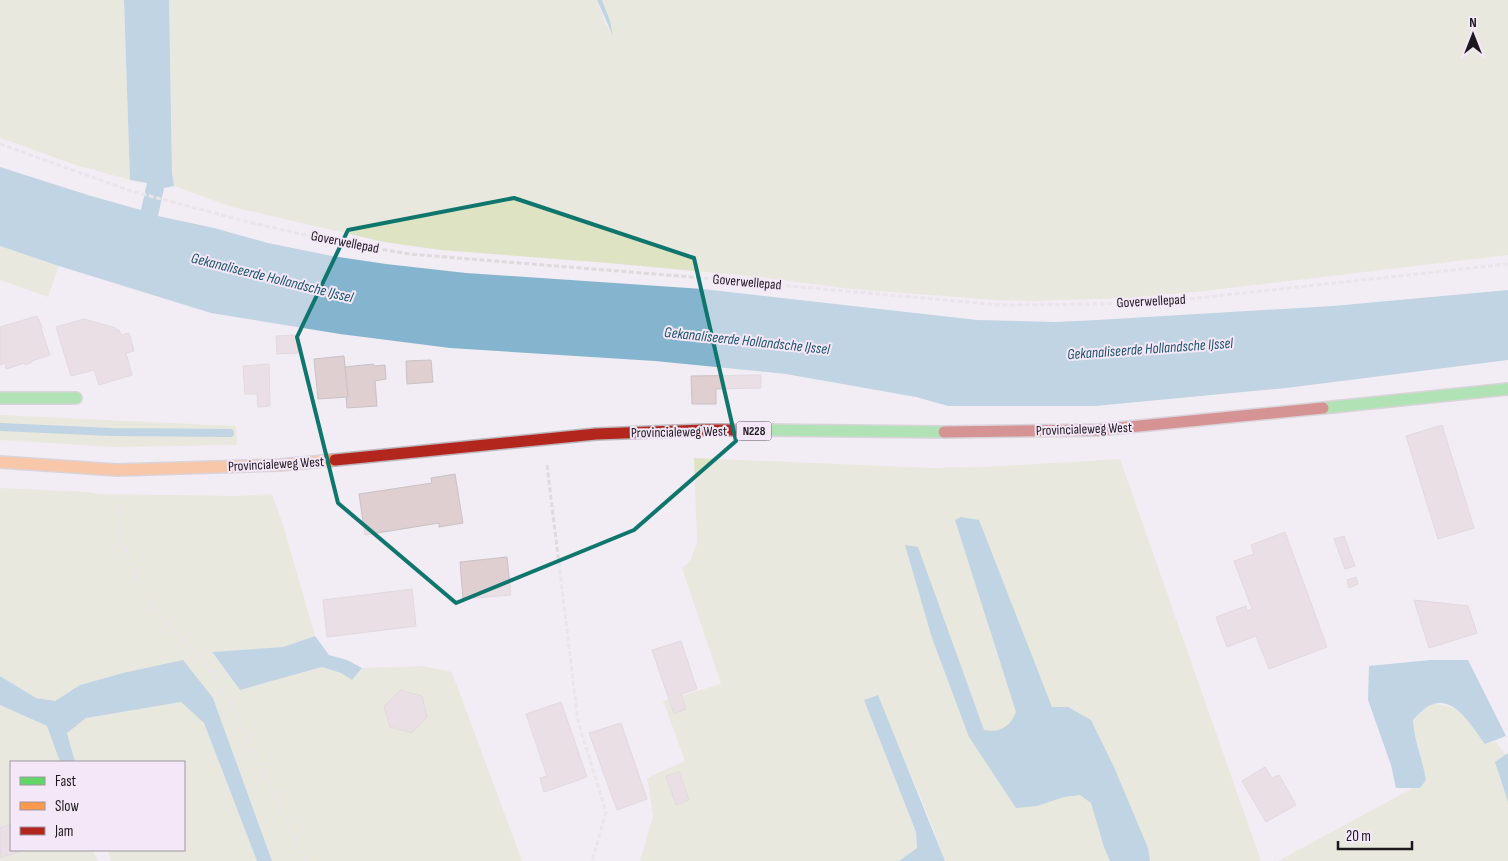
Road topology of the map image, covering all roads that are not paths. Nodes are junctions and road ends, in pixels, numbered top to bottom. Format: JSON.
{"nodes":[{"id":1,"x":1508,"y":390,"type":"edge"},
{"id":2,"x":0,"y":398,"type":"edge"},
{"id":3,"x":76,"y":398,"type":"dead end"},
{"id":4,"x":0,"y":462,"type":"edge"}],
"edges":[{"from":1,"to":4,"type":"main road","name":"Provincialeweg West","number":"N228"},
{"from":2,"to":3,"type":"main road"}]}
